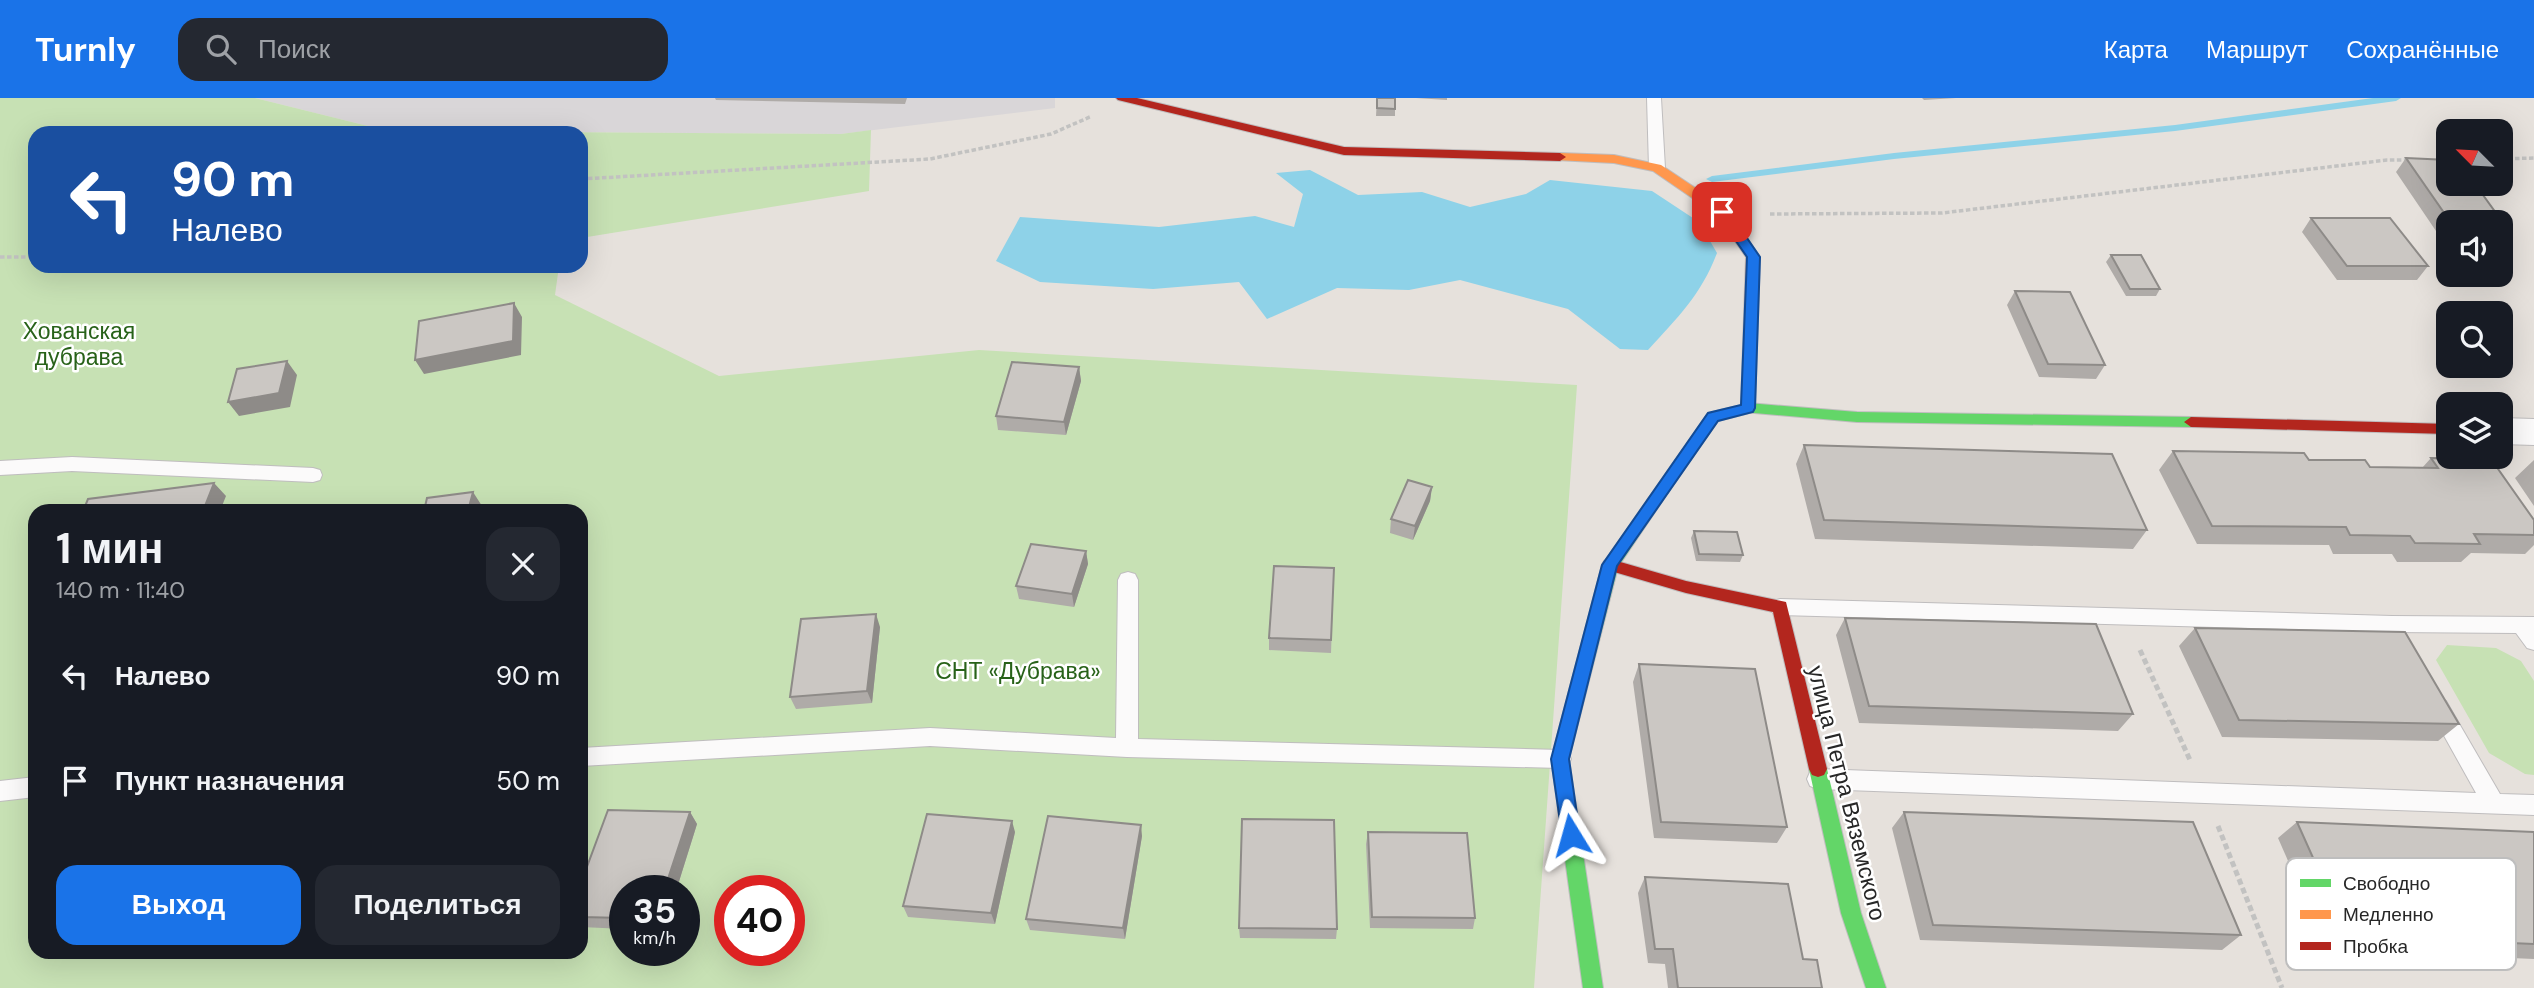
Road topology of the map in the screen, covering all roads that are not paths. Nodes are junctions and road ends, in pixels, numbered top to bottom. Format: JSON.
{"nodes":[{"id":1,"x":1654,"y":98,"type":"edge"},
{"id":2,"x":1125,"y":99,"type":"edge"},
{"id":3,"x":1657,"y":168,"type":"junction"},
{"id":4,"x":1748,"y":408,"type":"junction"},
{"id":5,"x":2436,"y":429,"type":"edge"},
{"id":6,"x":2513,"y":431,"type":"edge"},
{"id":7,"x":2534,"y":432,"type":"edge"},
{"id":8,"x":0,"y":468,"type":"edge"},
{"id":9,"x":313,"y":475,"type":"dead end"},
{"id":10,"x":1610,"y":565,"type":"junction"},
{"id":11,"x":1128,"y":580,"type":"dead end"},
{"id":12,"x":1780,"y":607,"type":"junction"},
{"id":13,"x":2392,"y":624,"type":"junction"},
{"id":14,"x":2528,"y":625,"type":"edge"},
{"id":15,"x":2534,"y":642,"type":"edge"},
{"id":16,"x":2406,"y":648,"type":"edge"},
{"id":17,"x":2432,"y":695,"type":"edge"},
{"id":18,"x":1127,"y":748,"type":"junction"},
{"id":19,"x":588,"y":757,"type":"edge"},
{"id":20,"x":1560,"y":759,"type":"junction"},
{"id":21,"x":1818,"y":779,"type":"junction"},
{"id":22,"x":28,"y":788,"type":"edge"},
{"id":23,"x":0,"y":790,"type":"edge"},
{"id":24,"x":2492,"y":801,"type":"junction"},
{"id":25,"x":2534,"y":805,"type":"edge"},
{"id":26,"x":1593,"y":988,"type":"edge"},
{"id":27,"x":1876,"y":988,"type":"edge"}],
"edges":[{"from":1,"to":3,"type":"lane"},
{"from":2,"to":3,"type":"street"},
{"from":3,"to":4,"type":"street"},
{"from":4,"to":5,"type":"street"},
{"from":4,"to":10,"type":"street"},
{"from":6,"to":7,"type":"street"},
{"from":8,"to":9,"type":"lane"},
{"from":10,"to":12,"type":"street"},
{"from":10,"to":20,"type":"street"},
{"from":11,"to":18,"type":"lane"},
{"from":12,"to":13,"type":"lane"},
{"from":12,"to":21,"type":"street","name":"улица Петра Вяземского"},
{"from":13,"to":14,"type":"lane"},
{"from":13,"to":16,"type":"lane"},
{"from":14,"to":15,"type":"lane"},
{"from":17,"to":24,"type":"lane"},
{"from":18,"to":19,"type":"lane"},
{"from":18,"to":20,"type":"lane"},
{"from":20,"to":26,"type":"street"},
{"from":21,"to":24,"type":"lane"},
{"from":21,"to":27,"type":"street","name":"улица Петра Вяземского"},
{"from":22,"to":23,"type":"lane"},
{"from":24,"to":25,"type":"lane"}]}
